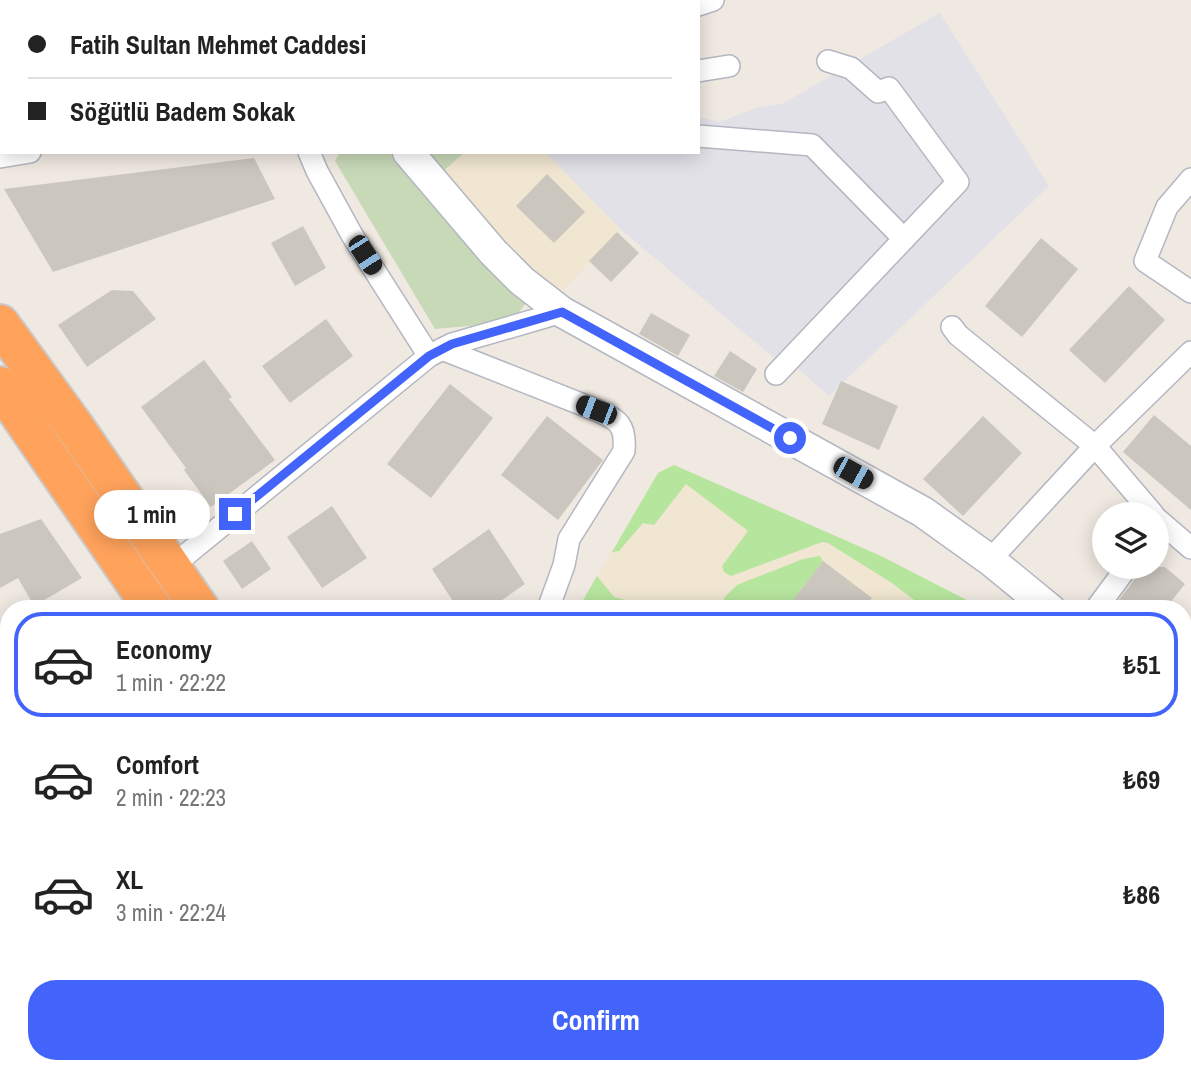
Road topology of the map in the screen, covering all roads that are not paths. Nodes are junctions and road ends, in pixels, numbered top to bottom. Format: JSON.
{"nodes":[{"id":1,"x":828,"y":61,"type":"dead end"},
{"id":2,"x":729,"y":66,"type":"dead end"},
{"id":3,"x":700,"y":71,"type":"edge"},
{"id":4,"x":700,"y":135,"type":"edge"},
{"id":5,"x":18,"y":154,"type":"edge"},
{"id":6,"x":310,"y":154,"type":"edge"},
{"id":7,"x":410,"y":154,"type":"edge"},
{"id":8,"x":0,"y":157,"type":"edge"},
{"id":9,"x":1191,"y":179,"type":"edge"},
{"id":10,"x":904,"y":239,"type":"junction"},
{"id":11,"x":1191,"y":292,"type":"edge"},
{"id":12,"x":562,"y":312,"type":"junction"},
{"id":13,"x":0,"y":324,"type":"edge"},
{"id":14,"x":952,"y":327,"type":"dead end"},
{"id":15,"x":435,"y":352,"type":"junction"},
{"id":16,"x":1191,"y":352,"type":"edge"},
{"id":17,"x":776,"y":374,"type":"dead end"},
{"id":18,"x":0,"y":386,"type":"edge"},
{"id":19,"x":1095,"y":446,"type":"junction"},
{"id":20,"x":1141,"y":502,"type":"edge"},
{"id":21,"x":1169,"y":531,"type":"edge"},
{"id":22,"x":1191,"y":548,"type":"edge"},
{"id":23,"x":990,"y":560,"type":"junction"},
{"id":24,"x":171,"y":566,"type":"junction"},
{"id":25,"x":1119,"y":579,"type":"edge"},
{"id":26,"x":147,"y":600,"type":"edge"},
{"id":27,"x":194,"y":600,"type":"edge"},
{"id":28,"x":551,"y":600,"type":"edge"},
{"id":29,"x":1039,"y":600,"type":"edge"},
{"id":30,"x":1103,"y":600,"type":"edge"}],
"edges":[{"from":1,"to":10,"type":"street"},
{"from":2,"to":3,"type":"street"},
{"from":4,"to":10,"type":"street"},
{"from":5,"to":8,"type":"street"},
{"from":6,"to":15,"type":"street"},
{"from":7,"to":12,"type":"street"},
{"from":9,"to":11,"type":"street"},
{"from":10,"to":17,"type":"street"},
{"from":12,"to":15,"type":"street"},
{"from":12,"to":23,"type":"street"},
{"from":13,"to":24,"type":"highway"},
{"from":14,"to":19,"type":"street"},
{"from":15,"to":24,"type":"street"},
{"from":15,"to":28,"type":"street"},
{"from":16,"to":19,"type":"street"},
{"from":18,"to":26,"type":"highway"},
{"from":19,"to":20,"type":"street"},
{"from":19,"to":23,"type":"street"},
{"from":21,"to":22,"type":"street"},
{"from":23,"to":29,"type":"street"},
{"from":24,"to":27,"type":"highway"},
{"from":25,"to":30,"type":"street"}]}
